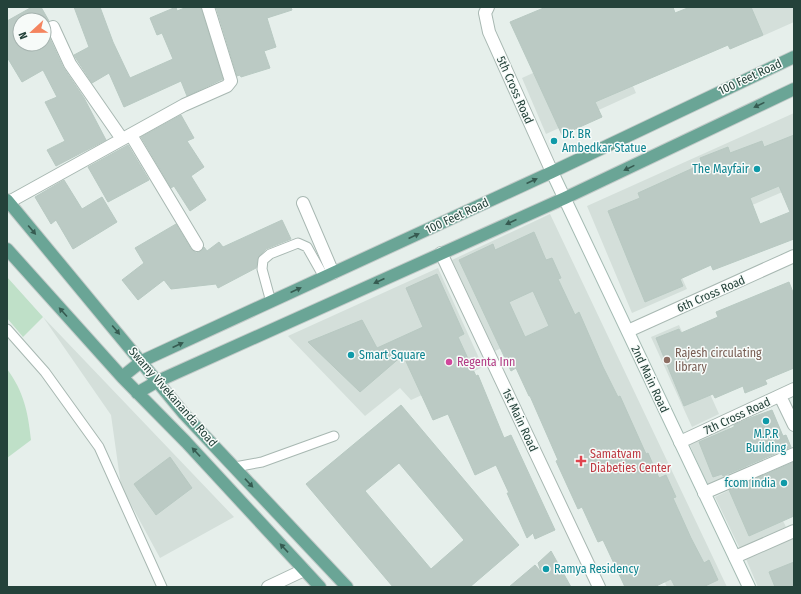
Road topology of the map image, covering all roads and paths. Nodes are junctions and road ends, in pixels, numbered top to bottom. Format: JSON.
{"nodes":[{"id":1,"x":208,"y":7,"type":"edge"},
{"id":2,"x":488,"y":7,"type":"edge"},
{"id":3,"x":53,"y":28,"type":"dead end"},
{"id":4,"x":794,"y":57,"type":"edge"},
{"id":5,"x":794,"y":89,"type":"edge"},
{"id":6,"x":126,"y":137,"type":"junction"},
{"id":7,"x":552,"y":172,"type":"junction"},
{"id":8,"x":564,"y":198,"type":"junction"},
{"id":9,"x":8,"y":201,"type":"edge"},
{"id":10,"x":303,"y":203,"type":"dead end"},
{"id":11,"x":197,"y":245,"type":"dead end"},
{"id":12,"x":7,"y":249,"type":"edge"},
{"id":13,"x":441,"y":253,"type":"junction"},
{"id":14,"x":794,"y":256,"type":"edge"},
{"id":15,"x":329,"y":275,"type":"junction"},
{"id":16,"x":271,"y":302,"type":"junction"},
{"id":17,"x":7,"y":330,"type":"edge"},
{"id":18,"x":628,"y":331,"type":"junction"},
{"id":19,"x":142,"y":361,"type":"junction"},
{"id":20,"x":122,"y":377,"type":"junction"},
{"id":21,"x":158,"y":381,"type":"junction"},
{"id":22,"x":794,"y":390,"type":"edge"},
{"id":23,"x":137,"y":393,"type":"junction"},
{"id":24,"x":780,"y":396,"type":"junction"},
{"id":25,"x":794,"y":425,"type":"edge"},
{"id":26,"x":334,"y":436,"type":"dead end"},
{"id":27,"x":680,"y":442,"type":"junction"},
{"id":28,"x":794,"y":454,"type":"edge"},
{"id":29,"x":235,"y":467,"type":"junction"},
{"id":30,"x":704,"y":493,"type":"junction"},
{"id":31,"x":794,"y":531,"type":"edge"},
{"id":32,"x":735,"y":557,"type":"junction"},
{"id":33,"x":304,"y":570,"type":"junction"},
{"id":34,"x":162,"y":587,"type":"edge"},
{"id":35,"x":268,"y":587,"type":"edge"},
{"id":36,"x":320,"y":587,"type":"edge"},
{"id":37,"x":348,"y":587,"type":"edge"},
{"id":38,"x":599,"y":587,"type":"edge"},
{"id":39,"x":749,"y":587,"type":"edge"}],
"edges":[{"from":1,"to":6,"type":"street"},
{"from":2,"to":7,"type":"street","name":"5th Cross Road"},
{"from":3,"to":6,"type":"street"},
{"from":4,"to":7,"type":"main road","name":"100 Feet Road"},
{"from":5,"to":8,"type":"main road","one_way":true},
{"from":6,"to":9,"type":"street"},
{"from":6,"to":11,"type":"street"},
{"from":7,"to":8,"type":"street","name":"2nd Main Road"},
{"from":15,"to":7,"type":"main road","name":"100 Feet Road","one_way":true},
{"from":8,"to":13,"type":"main road","one_way":true},
{"from":8,"to":18,"type":"street","name":"2nd Main Road"},
{"from":9,"to":19,"type":"main road","name":"Swamy Vivekananda Road","one_way":true},
{"from":10,"to":15,"type":"street"},
{"from":20,"to":12,"type":"main road","name":"Swamy Vivekananda Road","one_way":true},
{"from":13,"to":21,"type":"main road","one_way":true},
{"from":13,"to":38,"type":"street","name":"1st Main Road"},
{"from":14,"to":18,"type":"street","name":"6th Cross Road"},
{"from":16,"to":15,"type":"main road","name":"100 Feet Road","one_way":true},
{"from":15,"to":16,"type":"lane"},
{"from":19,"to":16,"type":"main road","name":"100 Feet Road","one_way":true},
{"from":17,"to":34,"type":"lane"},
{"from":18,"to":27,"type":"street","name":"2nd Main Road"},
{"from":19,"to":20,"type":"main road","name":"100 Feet Road"},
{"from":19,"to":21,"type":"main road","name":"Swamy Vivekananda Road"},
{"from":20,"to":23,"type":"main road","name":"Swamy Vivekananda Road"},
{"from":21,"to":23,"type":"main road"},
{"from":21,"to":29,"type":"main road","name":"Swamy Vivekananda Road"},
{"from":22,"to":24,"type":"street","name":"7th Cross Road"},
{"from":33,"to":23,"type":"main road","name":"Swamy Vivekananda Road","one_way":true},
{"from":24,"to":25,"type":"street"},
{"from":24,"to":27,"type":"street","name":"7th Cross Road"},
{"from":26,"to":29,"type":"lane"},
{"from":27,"to":30,"type":"street","name":"2nd Main Road"},
{"from":28,"to":30,"type":"street"},
{"from":29,"to":37,"type":"main road","name":"Swamy Vivekananda Road","one_way":true},
{"from":30,"to":32,"type":"street","name":"2nd Main Road"},
{"from":31,"to":32,"type":"street"},
{"from":32,"to":39,"type":"street","name":"2nd Main Road"},
{"from":33,"to":35,"type":"street"},
{"from":33,"to":36,"type":"main road","name":"Swamy Vivekananda Road"}]}
